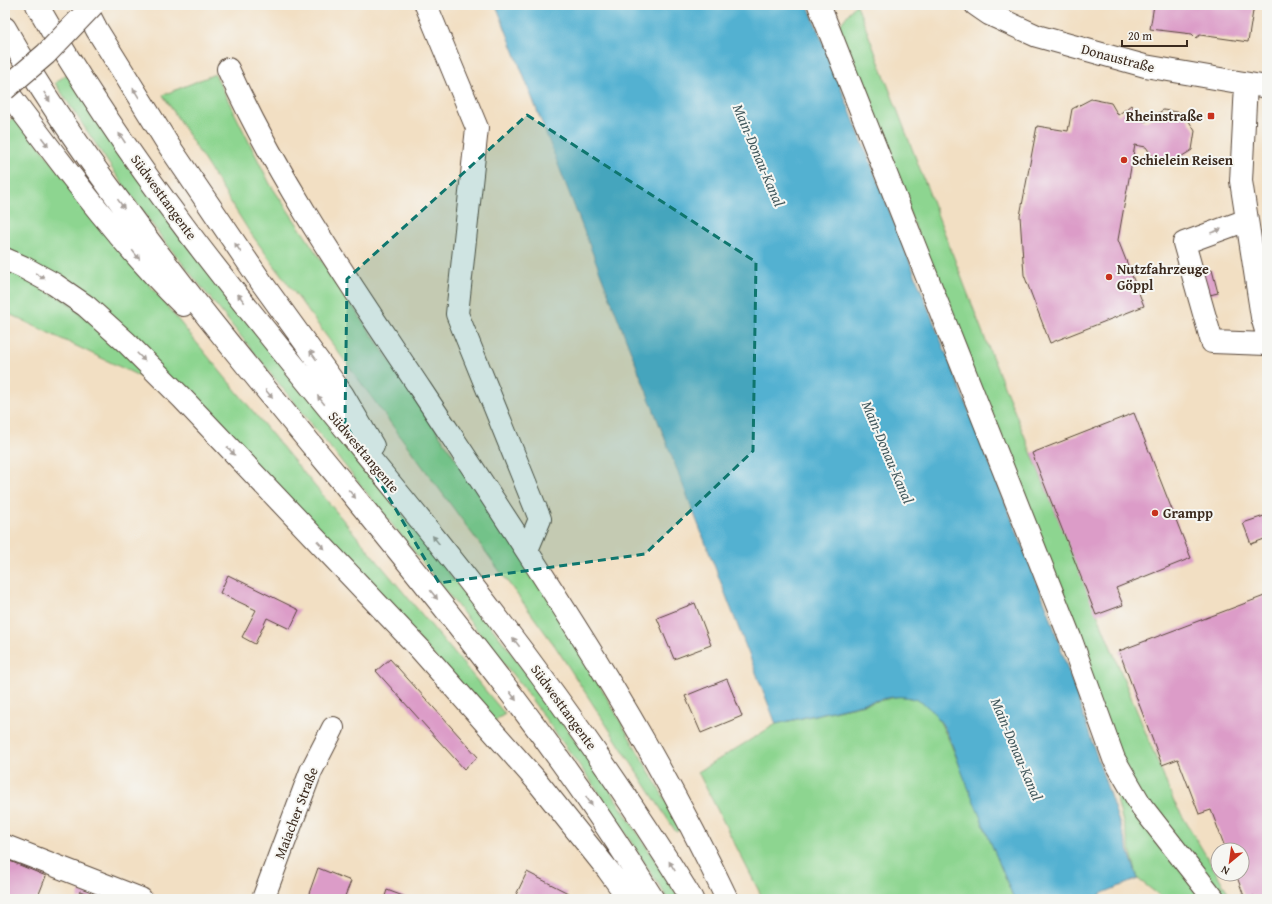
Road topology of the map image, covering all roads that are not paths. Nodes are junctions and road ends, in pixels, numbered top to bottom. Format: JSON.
{"nodes":[{"id":1,"x":37,"y":5,"type":"edge"},
{"id":2,"x":84,"y":5,"type":"edge"},
{"id":3,"x":93,"y":5,"type":"edge"},
{"id":4,"x":426,"y":5,"type":"edge"},
{"id":5,"x":819,"y":5,"type":"edge"},
{"id":6,"x":976,"y":5,"type":"edge"},
{"id":7,"x":5,"y":28,"type":"edge"},
{"id":8,"x":228,"y":69,"type":"dead end"},
{"id":9,"x":1256,"y":85,"type":"edge"},
{"id":10,"x":5,"y":89,"type":"edge"},
{"id":11,"x":1247,"y":220,"type":"junction"},
{"id":12,"x":5,"y":259,"type":"edge"},
{"id":13,"x":1267,"y":334,"type":"edge"},
{"id":14,"x":1267,"y":344,"type":"edge"},
{"id":15,"x":244,"y":364,"type":"junction"},
{"id":16,"x":409,"y":506,"type":"junction"},
{"id":17,"x":527,"y":550,"type":"junction"},
{"id":18,"x":333,"y":728,"type":"dead end"},
{"id":19,"x":5,"y":846,"type":"edge"},
{"id":20,"x":141,"y":899,"type":"edge"},
{"id":21,"x":264,"y":899,"type":"edge"},
{"id":22,"x":629,"y":899,"type":"edge"},
{"id":23,"x":653,"y":899,"type":"edge"},
{"id":24,"x":692,"y":899,"type":"edge"},
{"id":25,"x":727,"y":899,"type":"edge"},
{"id":26,"x":1214,"y":899,"type":"edge"}],
"edges":[{"from":16,"to":1,"type":"main road","name":"Südwesttangente","one_way":true},
{"from":16,"to":2,"type":"main road","one_way":true},
{"from":3,"to":10,"type":"main road","bridge":true},
{"from":4,"to":17,"type":"main road"},
{"from":5,"to":26,"type":"main road"},
{"from":6,"to":9,"type":"main road","name":"Donaustraße"},
{"from":7,"to":15,"type":"main road","one_way":true},
{"from":8,"to":17,"type":"main road"},
{"from":9,"to":11,"type":"main road"},
{"from":10,"to":15,"type":"main road","one_way":true},
{"from":11,"to":13,"type":"main road"},
{"from":14,"to":11,"type":"main road","one_way":true},
{"from":12,"to":22,"type":"main road","one_way":true},
{"from":15,"to":23,"type":"main road","one_way":true},
{"from":24,"to":16,"type":"main road","name":"Südwesttangente","one_way":true},
{"from":17,"to":25,"type":"main road"},
{"from":18,"to":21,"type":"main road","name":"Maiacher Straße"},
{"from":19,"to":20,"type":"main road"}]}
